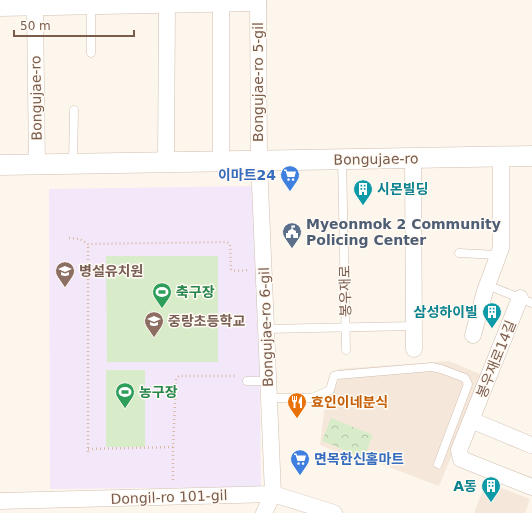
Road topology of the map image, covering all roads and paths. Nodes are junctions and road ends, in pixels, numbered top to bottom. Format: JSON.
{"nodes":[{"id":1,"x":258,"y":2,"type":"edge"},
{"id":2,"x":221,"y":4,"type":"junction"},
{"id":3,"x":167,"y":5,"type":"junction"},
{"id":4,"x":91,"y":7,"type":"junction"},
{"id":5,"x":0,"y":8,"type":"edge"},
{"id":6,"x":35,"y":8,"type":"junction"},
{"id":7,"x":91,"y":53,"type":"dead end"},
{"id":8,"x":74,"y":110,"type":"dead end"},
{"id":9,"x":532,"y":156,"type":"edge"},
{"id":10,"x":501,"y":157,"type":"junction"},
{"id":11,"x":412,"y":158,"type":"junction"},
{"id":12,"x":342,"y":159,"type":"junction"},
{"id":13,"x":221,"y":161,"type":"junction"},
{"id":14,"x":258,"y":161,"type":"junction"},
{"id":15,"x":166,"y":162,"type":"junction"},
{"id":16,"x":73,"y":163,"type":"junction"},
{"id":17,"x":0,"y":164,"type":"edge"},
{"id":18,"x":37,"y":164,"type":"junction"},
{"id":19,"x":69,"y":238,"type":"dead end"},
{"id":20,"x":88,"y":244,"type":"junction"},
{"id":21,"x":459,"y":254,"type":"dead end"},
{"id":22,"x":498,"y":256,"type":"junction"},
{"id":23,"x":263,"y":270,"type":"junction"},
{"id":24,"x":487,"y":285,"type":"junction"},
{"id":25,"x":526,"y":300,"type":"edge"},
{"id":26,"x":414,"y":326,"type":"junction"},
{"id":27,"x":346,"y":328,"type":"junction"},
{"id":28,"x":266,"y":329,"type":"junction"},
{"id":29,"x":473,"y":335,"type":"dead end"},
{"id":30,"x":414,"y":349,"type":"dead end"},
{"id":31,"x":346,"y":350,"type":"dead end"},
{"id":32,"x":244,"y":379,"type":"joint"},
{"id":33,"x":268,"y":381,"type":"junction"},
{"id":34,"x":268,"y":398,"type":"junction"},
{"id":35,"x":471,"y":420,"type":"junction"},
{"id":36,"x":532,"y":445,"type":"edge"},
{"id":37,"x":173,"y":447,"type":"junction"},
{"id":38,"x":438,"y":464,"type":"dead end"},
{"id":39,"x":532,"y":487,"type":"edge"},
{"id":40,"x":273,"y":494,"type":"junction"},
{"id":41,"x":173,"y":497,"type":"junction"},
{"id":42,"x":0,"y":502,"type":"edge"},
{"id":43,"x":264,"y":513,"type":"edge"},
{"id":44,"x":334,"y":513,"type":"edge"}],
"edges":[{"from":1,"to":2,"type":"street","name":"Bongujae-ro 5-gil"},
{"from":1,"to":14,"type":"street","name":"Bongujae-ro 5-gil"},
{"from":2,"to":3,"type":"street","name":"Bongujae-ro 5-gil"},
{"from":2,"to":13,"type":"street"},
{"from":3,"to":4,"type":"street","name":"Bongujae-ro 5-gil"},
{"from":3,"to":15,"type":"street"},
{"from":4,"to":6,"type":"street","name":"Bongujae-ro 5-gil"},
{"from":4,"to":7,"type":"lane"},
{"from":5,"to":6,"type":"street","name":"Bongujae-ro 5-gil"},
{"from":6,"to":18,"type":"street","name":"Bongujae-ro"},
{"from":8,"to":16,"type":"lane"},
{"from":9,"to":10,"type":"street","name":"Bongujae-ro"},
{"from":10,"to":11,"type":"street","name":"Bongujae-ro"},
{"from":10,"to":22,"type":"street"},
{"from":11,"to":12,"type":"street","name":"Bongujae-ro"},
{"from":11,"to":26,"type":"street"},
{"from":12,"to":14,"type":"street","name":"Bongujae-ro"},
{"from":12,"to":27,"type":"lane","name":"봉우재로"},
{"from":13,"to":14,"type":"street","name":"Bongujae-ro"},
{"from":13,"to":15,"type":"street","name":"Bongujae-ro"},
{"from":14,"to":23,"type":"street","name":"Bongujae-ro 6-gil"},
{"from":15,"to":16,"type":"street","name":"Bongujae-ro"},
{"from":16,"to":18,"type":"street","name":"Bongujae-ro"},
{"from":17,"to":18,"type":"street","name":"Bongujae-ro"},
{"from":19,"to":20,"type":"path"},
{"from":20,"to":23,"type":"path"},
{"from":20,"to":37,"type":"path"},
{"from":21,"to":22,"type":"lane"},
{"from":22,"to":24,"type":"street"},
{"from":23,"to":28,"type":"street","name":"Bongujae-ro 6-gil"},
{"from":24,"to":25,"type":"lane","name":"봉우재로14길"},
{"from":24,"to":29,"type":"street"},
{"from":25,"to":35,"type":"street","name":"봉우재로14길"},
{"from":26,"to":27,"type":"lane","name":"봉우재로"},
{"from":26,"to":30,"type":"street"},
{"from":27,"to":28,"type":"lane","name":"봉우재로"},
{"from":27,"to":31,"type":"lane","name":"봉우재로"},
{"from":28,"to":33,"type":"street","name":"Bongujae-ro 6-gil"},
{"from":32,"to":33,"type":"lane"},
{"from":32,"to":37,"type":"path"},
{"from":33,"to":34,"type":"street","name":"Bongujae-ro 6-gil"},
{"from":34,"to":38,"type":"lane"},
{"from":34,"to":40,"type":"street","name":"Bongujae-ro 6-gil"},
{"from":35,"to":36,"type":"street"},
{"from":35,"to":39,"type":"street","name":"봉우재로14길"},
{"from":37,"to":41,"type":"path"},
{"from":40,"to":41,"type":"street","name":"Dongil-ro 101-gil"},
{"from":40,"to":43,"type":"street"},
{"from":40,"to":44,"type":"street","name":"Dongil-ro 101-gil"},
{"from":41,"to":42,"type":"street","name":"Dongil-ro 101-gil"}]}
